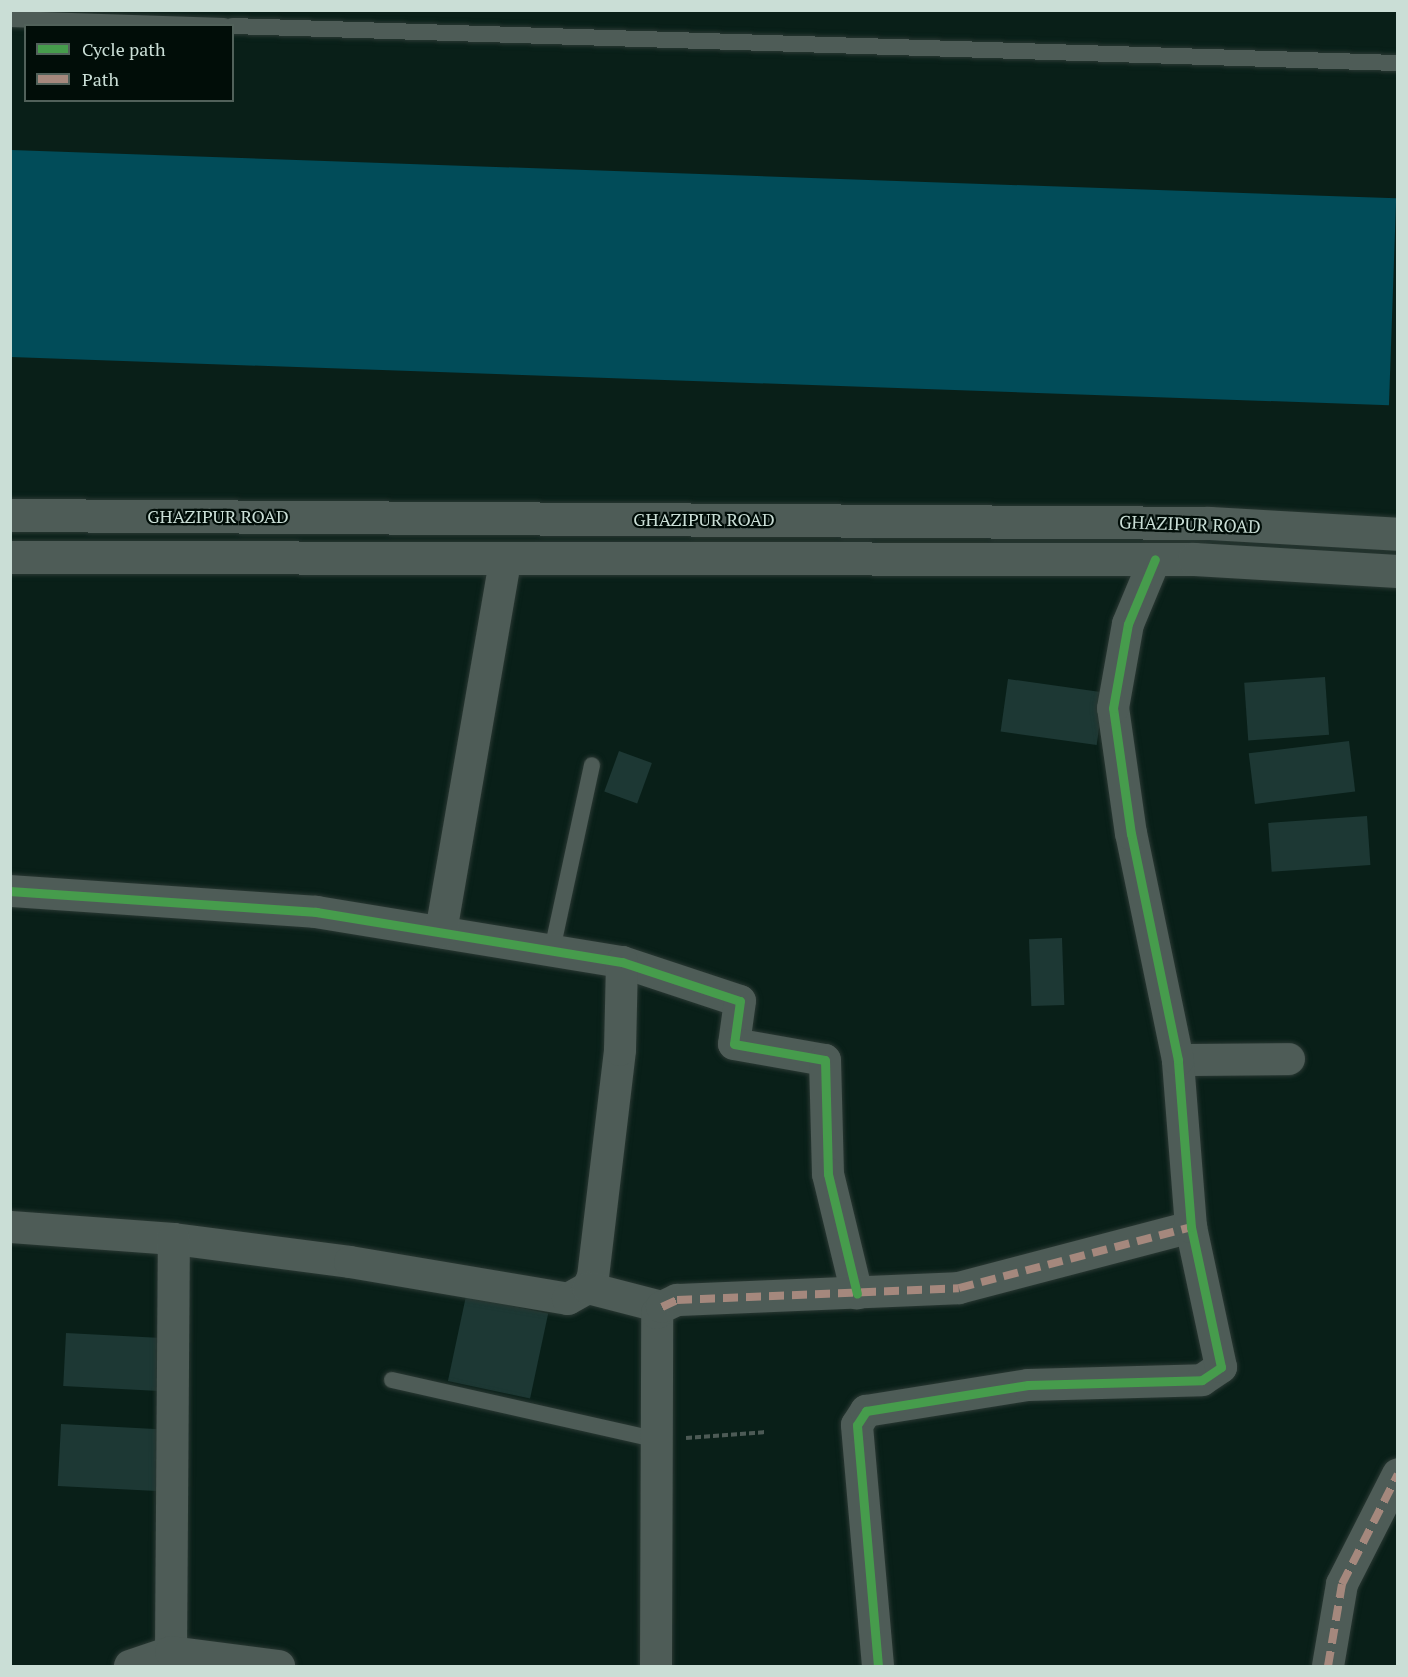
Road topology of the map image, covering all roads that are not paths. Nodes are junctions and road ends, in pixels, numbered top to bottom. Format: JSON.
{"nodes":[{"id":1,"x":10,"y":19,"type":"edge"},
{"id":2,"x":163,"y":24,"type":"edge"},
{"id":3,"x":234,"y":26,"type":"edge"},
{"id":4,"x":1398,"y":63,"type":"edge"},
{"id":5,"x":10,"y":515,"type":"edge"},
{"id":6,"x":1398,"y":534,"type":"edge"},
{"id":7,"x":10,"y":557,"type":"edge"},
{"id":8,"x":1155,"y":559,"type":"junction"},
{"id":9,"x":505,"y":560,"type":"junction"},
{"id":10,"x":1398,"y":571,"type":"edge"},
{"id":11,"x":592,"y":765,"type":"dead end"},
{"id":12,"x":10,"y":891,"type":"edge"},
{"id":13,"x":441,"y":932,"type":"junction"},
{"id":14,"x":552,"y":950,"type":"junction"},
{"id":15,"x":622,"y":962,"type":"junction"},
{"id":16,"x":1288,"y":1059,"type":"dead end"},
{"id":17,"x":1178,"y":1060,"type":"junction"},
{"id":18,"x":11,"y":1227,"type":"edge"},
{"id":19,"x":1191,"y":1227,"type":"junction"},
{"id":20,"x":174,"y":1239,"type":"junction"},
{"id":21,"x":588,"y":1287,"type":"junction"},
{"id":22,"x":857,"y":1294,"type":"junction"},
{"id":23,"x":662,"y":1307,"type":"junction"},
{"id":24,"x":392,"y":1380,"type":"dead end"},
{"id":25,"x":658,"y":1440,"type":"junction"},
{"id":26,"x":1398,"y":1474,"type":"edge"},
{"id":27,"x":171,"y":1652,"type":"junction"},
{"id":28,"x":130,"y":1666,"type":"edge"},
{"id":29,"x":279,"y":1666,"type":"edge"},
{"id":30,"x":656,"y":1666,"type":"edge"},
{"id":31,"x":878,"y":1666,"type":"edge"},
{"id":32,"x":1328,"y":1666,"type":"edge"}],
"edges":[{"from":1,"to":2,"type":"lane"},
{"from":3,"to":4,"type":"lane"},
{"from":5,"to":6,"type":"main road","name":"GHAZIPUR ROAD"},
{"from":7,"to":9,"type":"main road","name":"GHAZIPUR ROAD"},
{"from":8,"to":9,"type":"main road","name":"GHAZIPUR ROAD"},
{"from":8,"to":10,"type":"main road","name":"GHAZIPUR ROAD"},
{"from":8,"to":17,"type":"street"},
{"from":9,"to":13,"type":"street"},
{"from":11,"to":14,"type":"lane"},
{"from":12,"to":13,"type":"street"},
{"from":13,"to":14,"type":"street"},
{"from":14,"to":15,"type":"street"},
{"from":15,"to":21,"type":"street"},
{"from":15,"to":22,"type":"street"},
{"from":16,"to":17,"type":"street"},
{"from":17,"to":19,"type":"street"},
{"from":18,"to":20,"type":"street"},
{"from":19,"to":22,"type":"street"},
{"from":19,"to":31,"type":"street"},
{"from":20,"to":21,"type":"street"},
{"from":20,"to":27,"type":"street"},
{"from":21,"to":23,"type":"street"},
{"from":22,"to":23,"type":"street"},
{"from":23,"to":25,"type":"street"},
{"from":24,"to":25,"type":"lane"},
{"from":25,"to":30,"type":"street"},
{"from":26,"to":32,"type":"street"},
{"from":27,"to":28,"type":"street"},
{"from":27,"to":29,"type":"street"}]}
